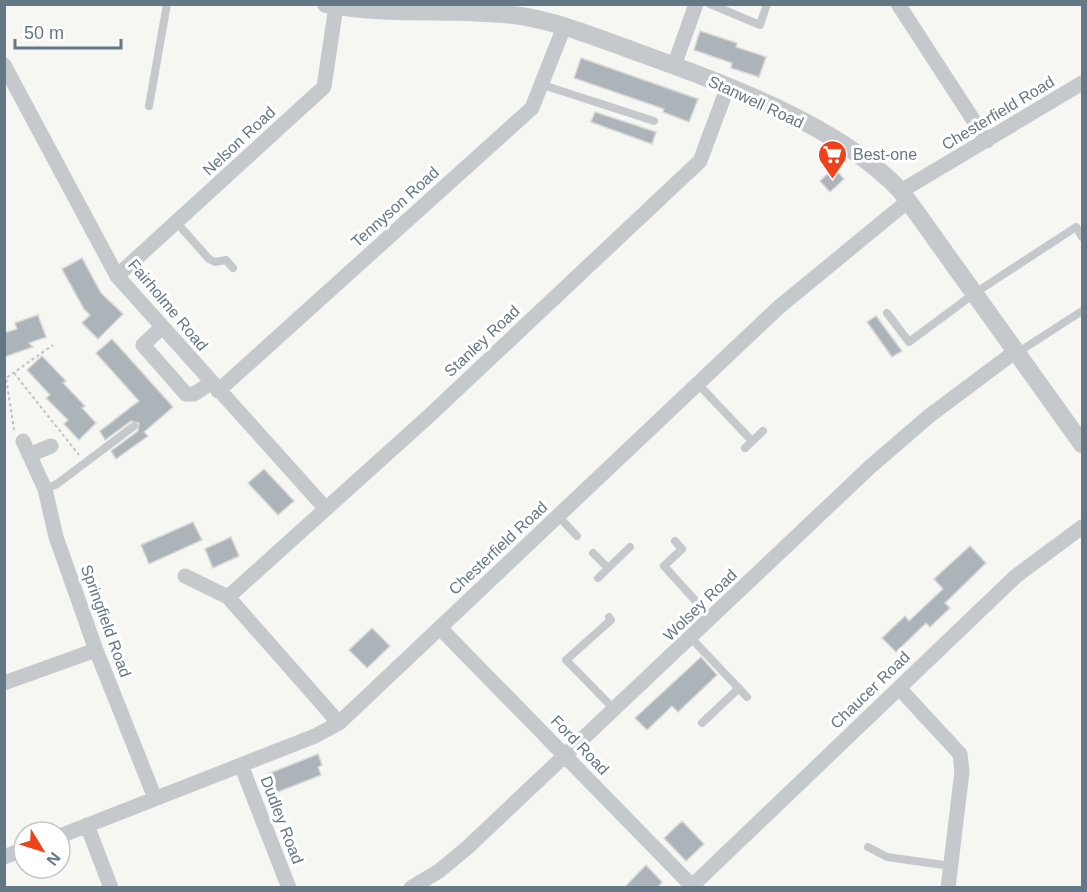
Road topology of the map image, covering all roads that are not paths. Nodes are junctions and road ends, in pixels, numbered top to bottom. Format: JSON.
{"nodes":[{"id":1,"x":167,"y":4,"type":"edge"},
{"id":2,"x":696,"y":4,"type":"edge"},
{"id":3,"x":710,"y":4,"type":"edge"},
{"id":4,"x":767,"y":4,"type":"edge"},
{"id":5,"x":898,"y":4,"type":"edge"},
{"id":6,"x":331,"y":5,"type":"edge"},
{"id":7,"x":430,"y":8,"type":"edge"},
{"id":8,"x":564,"y":27,"type":"junction"},
{"id":9,"x":4,"y":65,"type":"edge"},
{"id":10,"x":674,"y":66,"type":"junction"},
{"id":11,"x":1083,"y":83,"type":"edge"},
{"id":12,"x":543,"y":85,"type":"junction"},
{"id":13,"x":728,"y":86,"type":"junction"},
{"id":14,"x":149,"y":106,"type":"dead end"},
{"id":15,"x":654,"y":121,"type":"dead end"},
{"id":16,"x":987,"y":141,"type":"junction"},
{"id":17,"x":905,"y":196,"type":"junction"},
{"id":18,"x":177,"y":223,"type":"junction"},
{"id":19,"x":1083,"y":237,"type":"edge"},
{"id":20,"x":233,"y":268,"type":"dead end"},
{"id":21,"x":117,"y":276,"type":"junction"},
{"id":22,"x":975,"y":293,"type":"junction"},
{"id":23,"x":1083,"y":311,"type":"edge"},
{"id":24,"x":887,"y":313,"type":"dead end"},
{"id":25,"x":161,"y":328,"type":"junction"},
{"id":26,"x":1017,"y":352,"type":"junction"},
{"id":27,"x":698,"y":384,"type":"junction"},
{"id":28,"x":215,"y":387,"type":"junction"},
{"id":29,"x":134,"y":426,"type":"dead end"},
{"id":30,"x":763,"y":431,"type":"dead end"},
{"id":31,"x":752,"y":441,"type":"junction"},
{"id":32,"x":1083,"y":444,"type":"edge"},
{"id":33,"x":51,"y":446,"type":"dead end"},
{"id":34,"x":745,"y":448,"type":"dead end"},
{"id":35,"x":45,"y":489,"type":"junction"},
{"id":36,"x":326,"y":509,"type":"junction"},
{"id":37,"x":558,"y":516,"type":"junction"},
{"id":38,"x":1083,"y":527,"type":"edge"},
{"id":39,"x":577,"y":536,"type":"dead end"},
{"id":40,"x":675,"y":541,"type":"dead end"},
{"id":41,"x":630,"y":547,"type":"dead end"},
{"id":42,"x":593,"y":553,"type":"dead end"},
{"id":43,"x":608,"y":568,"type":"junction"},
{"id":44,"x":186,"y":576,"type":"dead end"},
{"id":45,"x":598,"y":578,"type":"dead end"},
{"id":46,"x":228,"y":597,"type":"junction"},
{"id":47,"x":609,"y":617,"type":"dead end"},
{"id":48,"x":711,"y":618,"type":"junction"},
{"id":49,"x":440,"y":628,"type":"junction"},
{"id":50,"x":691,"y":638,"type":"junction"},
{"id":51,"x":96,"y":650,"type":"junction"},
{"id":52,"x":4,"y":683,"type":"edge"},
{"id":53,"x":739,"y":688,"type":"junction"},
{"id":54,"x":899,"y":688,"type":"junction"},
{"id":55,"x":747,"y":697,"type":"dead end"},
{"id":56,"x":615,"y":710,"type":"junction"},
{"id":57,"x":339,"y":723,"type":"junction"},
{"id":58,"x":702,"y":723,"type":"dead end"},
{"id":59,"x":566,"y":756,"type":"junction"},
{"id":60,"x":241,"y":765,"type":"junction"},
{"id":61,"x":154,"y":798,"type":"junction"},
{"id":62,"x":87,"y":825,"type":"junction"},
{"id":63,"x":72,"y":831,"type":"edge"},
{"id":64,"x":868,"y":847,"type":"dead end"},
{"id":65,"x":951,"y":866,"type":"junction"},
{"id":66,"x":692,"y":887,"type":"edge"},
{"id":67,"x":111,"y":888,"type":"edge"},
{"id":68,"x":289,"y":888,"type":"edge"},
{"id":69,"x":411,"y":888,"type":"edge"},
{"id":70,"x":948,"y":888,"type":"edge"}],
"edges":[{"from":1,"to":14,"type":"lane"},
{"from":2,"to":10,"type":"street"},
{"from":3,"to":4,"type":"lane"},
{"from":5,"to":16,"type":"street"},
{"from":6,"to":7,"type":"street","name":"Stanwell Road"},
{"from":6,"to":18,"type":"street","name":"Nelson Road"},
{"from":7,"to":8,"type":"street","name":"Stanwell Road"},
{"from":8,"to":10,"type":"street","name":"Stanwell Road"},
{"from":8,"to":12,"type":"street","name":"Tennyson Road"},
{"from":9,"to":21,"type":"street","name":"Fairholme Road"},
{"from":10,"to":13,"type":"street","name":"Stanwell Road"},
{"from":11,"to":16,"type":"street","name":"Chesterfield Road"},
{"from":12,"to":15,"type":"lane"},
{"from":12,"to":28,"type":"street","name":"Tennyson Road"},
{"from":13,"to":17,"type":"street","name":"Stanwell Road"},
{"from":13,"to":36,"type":"street","name":"Stanley Road"},
{"from":16,"to":17,"type":"street","name":"Chesterfield Road"},
{"from":17,"to":22,"type":"street","name":"Stanwell Road"},
{"from":17,"to":27,"type":"street","name":"Chesterfield Road"},
{"from":18,"to":20,"type":"lane"},
{"from":18,"to":21,"type":"street","name":"Nelson Road"},
{"from":19,"to":22,"type":"lane"},
{"from":21,"to":25,"type":"street","name":"Fairholme Road"},
{"from":22,"to":24,"type":"lane"},
{"from":22,"to":26,"type":"street","name":"Stanwell Road"},
{"from":23,"to":26,"type":"lane"},
{"from":25,"to":28,"type":"street","name":"Fairholme Road"},
{"from":25,"to":28,"type":"street"},
{"from":26,"to":32,"type":"street","name":"Stanwell Road"},
{"from":26,"to":48,"type":"street","name":"Wolsey Road"},
{"from":27,"to":31,"type":"lane"},
{"from":27,"to":37,"type":"street","name":"Chesterfield Road"},
{"from":28,"to":36,"type":"street","name":"Fairholme Road"},
{"from":29,"to":35,"type":"lane"},
{"from":30,"to":31,"type":"lane"},
{"from":31,"to":34,"type":"lane"},
{"from":33,"to":35,"type":"street","name":"Springfield Road"},
{"from":35,"to":51,"type":"street","name":"Springfield Road"},
{"from":36,"to":46,"type":"street","name":"Stanley Road"},
{"from":37,"to":39,"type":"lane"},
{"from":37,"to":49,"type":"street","name":"Chesterfield Road"},
{"from":38,"to":54,"type":"street","name":"Chaucer Road"},
{"from":40,"to":48,"type":"lane"},
{"from":41,"to":43,"type":"lane"},
{"from":42,"to":43,"type":"lane"},
{"from":43,"to":45,"type":"lane"},
{"from":44,"to":46,"type":"street"},
{"from":46,"to":57,"type":"street"},
{"from":47,"to":56,"type":"lane"},
{"from":48,"to":50,"type":"street","name":"Wolsey Road"},
{"from":49,"to":57,"type":"street","name":"Chesterfield Road"},
{"from":49,"to":59,"type":"street","name":"Ford Road"},
{"from":50,"to":53,"type":"lane"},
{"from":50,"to":56,"type":"street","name":"Wolsey Road"},
{"from":51,"to":52,"type":"street"},
{"from":51,"to":61,"type":"street","name":"Springfield Road"},
{"from":53,"to":55,"type":"lane"},
{"from":53,"to":58,"type":"lane"},
{"from":54,"to":65,"type":"street"},
{"from":54,"to":66,"type":"street","name":"Chaucer Road"},
{"from":56,"to":59,"type":"street","name":"Wolsey Road"},
{"from":57,"to":60,"type":"street","name":"Chesterfield Road"},
{"from":59,"to":66,"type":"street","name":"Ford Road"},
{"from":59,"to":69,"type":"street","name":"Wolsey Road"},
{"from":60,"to":61,"type":"street","name":"Chesterfield Road"},
{"from":60,"to":68,"type":"street","name":"Dudley Road"},
{"from":61,"to":62,"type":"street","name":"Chesterfield Road"},
{"from":62,"to":63,"type":"street","name":"Chesterfield Road"},
{"from":62,"to":67,"type":"street"},
{"from":64,"to":65,"type":"lane"},
{"from":65,"to":70,"type":"street"}]}
